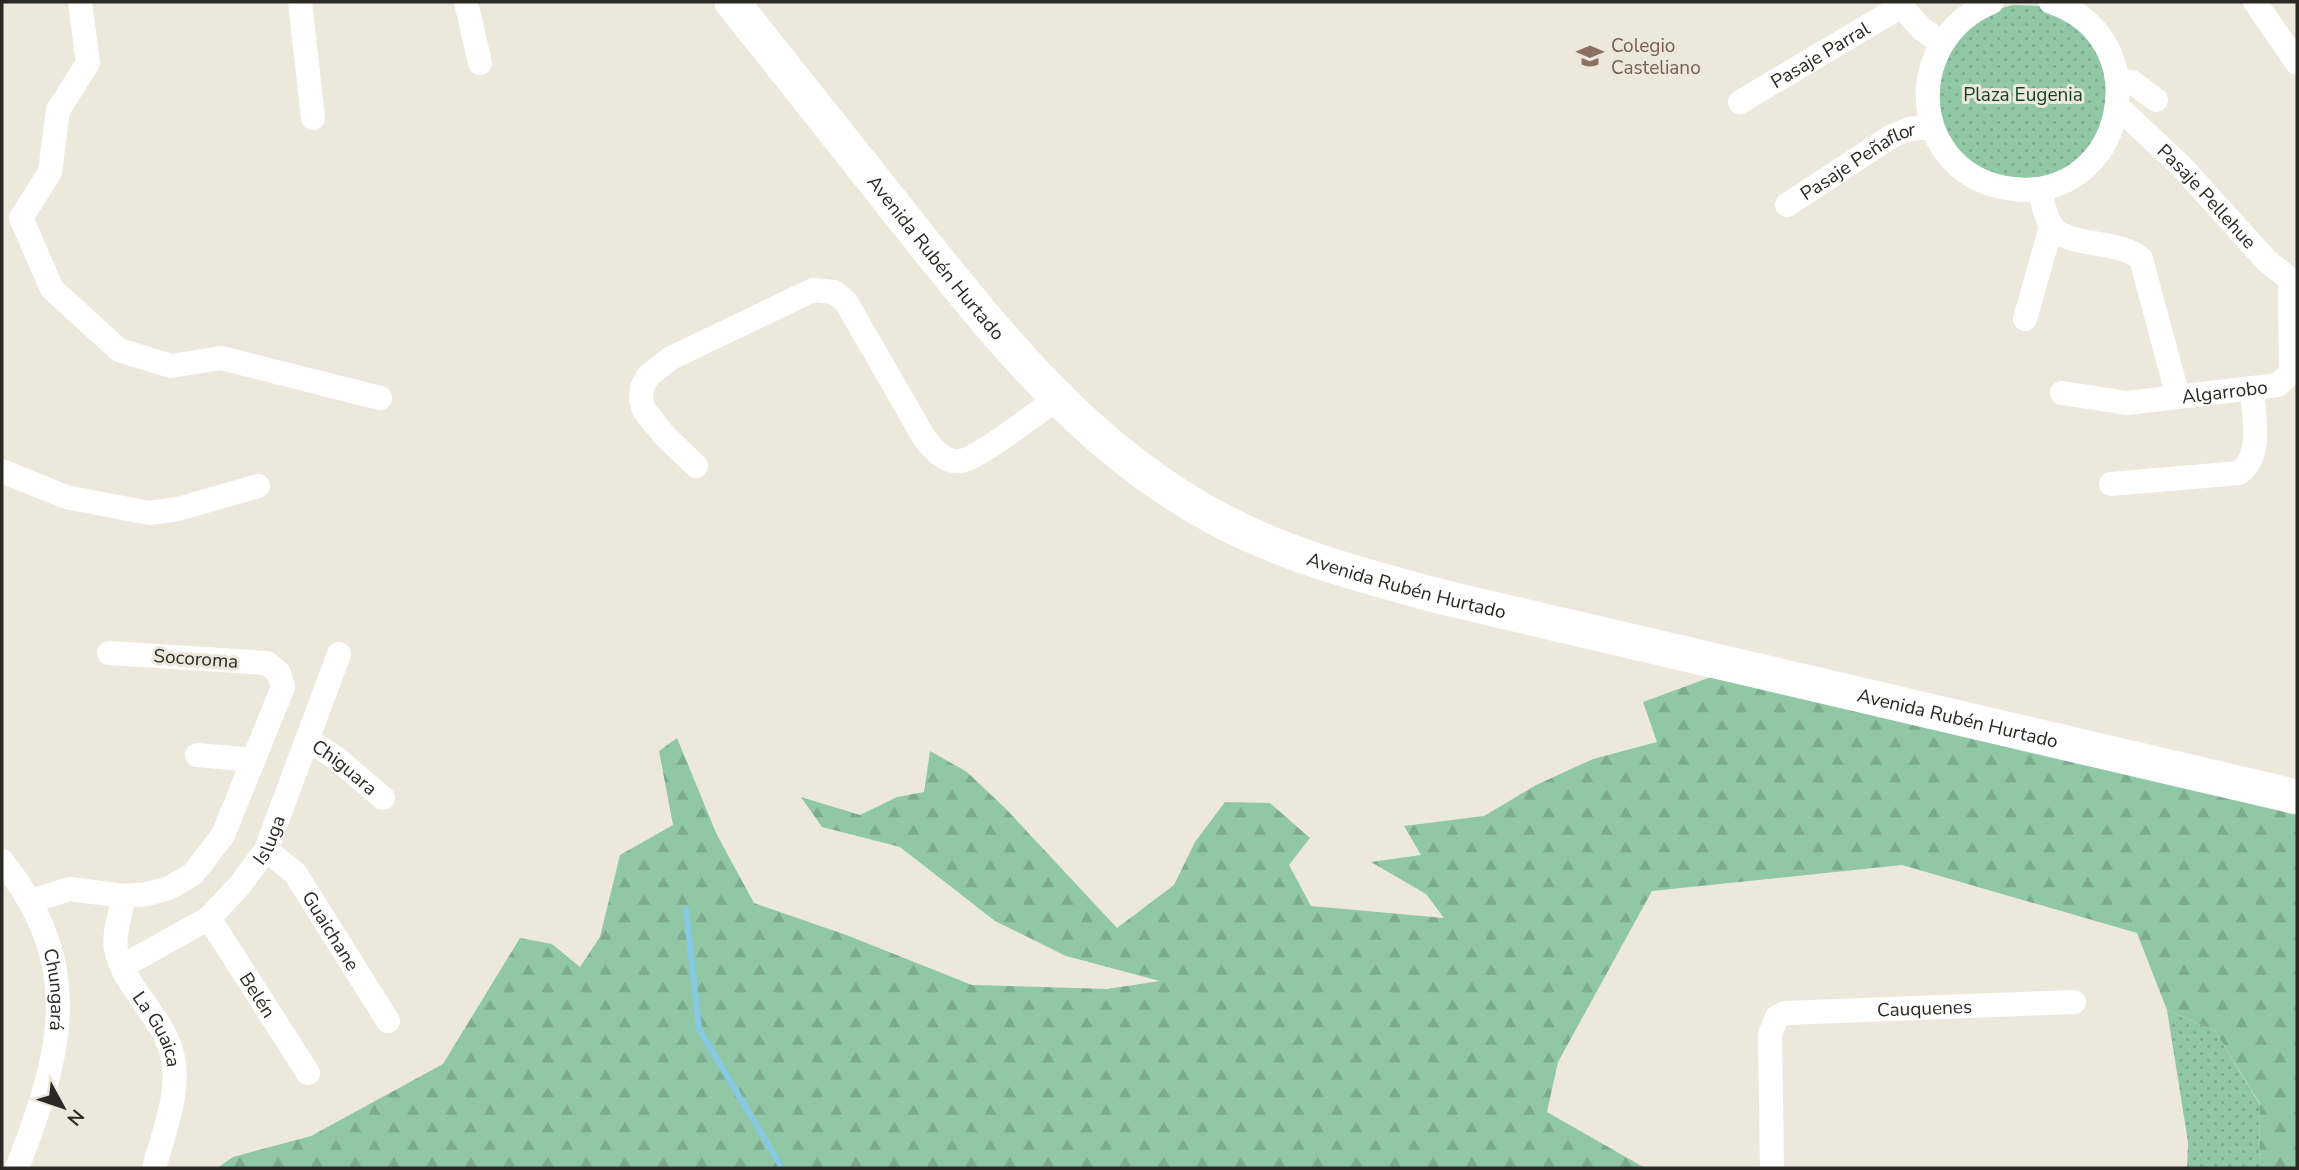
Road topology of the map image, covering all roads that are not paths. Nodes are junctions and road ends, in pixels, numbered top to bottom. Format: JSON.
{"nodes":[{"id":1,"x":80,"y":2,"type":"edge"},
{"id":2,"x":300,"y":2,"type":"edge"},
{"id":3,"x":466,"y":2,"type":"edge"},
{"id":4,"x":732,"y":2,"type":"edge"},
{"id":5,"x":759,"y":2,"type":"edge"},
{"id":6,"x":1992,"y":2,"type":"edge"},
{"id":7,"x":2255,"y":2,"type":"edge"},
{"id":8,"x":2060,"y":3,"type":"edge"},
{"id":9,"x":1899,"y":5,"type":"edge"},
{"id":10,"x":2289,"y":31,"type":"edge"},
{"id":11,"x":1941,"y":42,"type":"junction"},
{"id":12,"x":480,"y":63,"type":"dead end"},
{"id":13,"x":2297,"y":63,"type":"edge"},
{"id":14,"x":2119,"y":81,"type":"junction"},
{"id":15,"x":2156,"y":100,"type":"dead end"},
{"id":16,"x":1740,"y":102,"type":"dead end"},
{"id":17,"x":2118,"y":107,"type":"junction"},
{"id":18,"x":313,"y":118,"type":"dead end"},
{"id":19,"x":1932,"y":127,"type":"junction"},
{"id":20,"x":2039,"y":189,"type":"junction"},
{"id":21,"x":1787,"y":205,"type":"dead end"},
{"id":22,"x":2052,"y":227,"type":"junction"},
{"id":23,"x":2296,"y":282,"type":"edge"},
{"id":24,"x":2025,"y":318,"type":"dead end"},
{"id":25,"x":2252,"y":388,"type":"junction"},
{"id":26,"x":2062,"y":393,"type":"dead end"},
{"id":27,"x":2178,"y":397,"type":"junction"},
{"id":28,"x":380,"y":398,"type":"dead end"},
{"id":29,"x":1056,"y":399,"type":"junction"},
{"id":30,"x":696,"y":466,"type":"dead end"},
{"id":31,"x":2,"y":471,"type":"edge"},
{"id":32,"x":2111,"y":484,"type":"dead end"},
{"id":33,"x":258,"y":486,"type":"dead end"},
{"id":34,"x":109,"y":653,"type":"dead end"},
{"id":35,"x":339,"y":654,"type":"dead end"},
{"id":36,"x":307,"y":739,"type":"junction"},
{"id":37,"x":197,"y":755,"type":"dead end"},
{"id":38,"x":254,"y":760,"type":"junction"},
{"id":39,"x":2297,"y":774,"type":"edge"},
{"id":40,"x":2297,"y":797,"type":"edge"},
{"id":41,"x":383,"y":798,"type":"dead end"},
{"id":42,"x":266,"y":850,"type":"junction"},
{"id":43,"x":2,"y":861,"type":"edge"},
{"id":44,"x":124,"y":896,"type":"junction"},
{"id":45,"x":31,"y":901,"type":"junction"},
{"id":46,"x":209,"y":918,"type":"junction"},
{"id":47,"x":123,"y":966,"type":"junction"},
{"id":48,"x":2074,"y":1002,"type":"dead end"},
{"id":49,"x":388,"y":1021,"type":"dead end"},
{"id":50,"x":309,"y":1073,"type":"dead end"},
{"id":51,"x":17,"y":1168,"type":"edge"},
{"id":52,"x":154,"y":1168,"type":"edge"},
{"id":53,"x":1772,"y":1168,"type":"edge"}],
"edges":[{"from":1,"to":28,"type":"street"},
{"from":2,"to":18,"type":"street"},
{"from":3,"to":12,"type":"street"},
{"from":4,"to":29,"type":"highway","name":"Avenida Rubén Hurtado"},
{"from":5,"to":39,"type":"highway","name":"Avenida Rubén Hurtado"},
{"from":6,"to":11,"type":"street"},
{"from":7,"to":10,"type":"street"},
{"from":8,"to":14,"type":"street"},
{"from":9,"to":11,"type":"street"},
{"from":9,"to":16,"type":"street","name":"Pasaje Parral"},
{"from":10,"to":13,"type":"street"},
{"from":11,"to":19,"type":"street"},
{"from":14,"to":15,"type":"street"},
{"from":14,"to":17,"type":"street"},
{"from":17,"to":20,"type":"street"},
{"from":17,"to":23,"type":"street","name":"Pasaje Pellehue"},
{"from":19,"to":20,"type":"street"},
{"from":19,"to":21,"type":"street","name":"Pasaje Peñaflor"},
{"from":20,"to":22,"type":"street"},
{"from":22,"to":24,"type":"street"},
{"from":22,"to":27,"type":"street"},
{"from":23,"to":25,"type":"street","name":"Algarrobo"},
{"from":25,"to":27,"type":"street","name":"Algarrobo"},
{"from":25,"to":32,"type":"street"},
{"from":26,"to":27,"type":"street","name":"Algarrobo"},
{"from":29,"to":30,"type":"street"},
{"from":29,"to":40,"type":"highway","name":"Avenida Rubén Hurtado"},
{"from":31,"to":33,"type":"street"},
{"from":34,"to":38,"type":"street","name":"Socoroma"},
{"from":35,"to":36,"type":"street","name":"Isluga"},
{"from":36,"to":41,"type":"street","name":"Chiguara"},
{"from":36,"to":42,"type":"street","name":"Isluga"},
{"from":37,"to":38,"type":"street"},
{"from":38,"to":44,"type":"street"},
{"from":42,"to":46,"type":"street","name":"Isluga"},
{"from":42,"to":49,"type":"street","name":"Guaichane"},
{"from":43,"to":45,"type":"street","name":"Chungará"},
{"from":44,"to":45,"type":"street"},
{"from":44,"to":47,"type":"street","name":"La Guaica"},
{"from":45,"to":51,"type":"street","name":"Chungará"},
{"from":46,"to":47,"type":"street","name":"Isluga"},
{"from":46,"to":50,"type":"street","name":"Belén"},
{"from":47,"to":52,"type":"street","name":"La Guaica"},
{"from":48,"to":53,"type":"street","name":"Cauquenes"}]}
